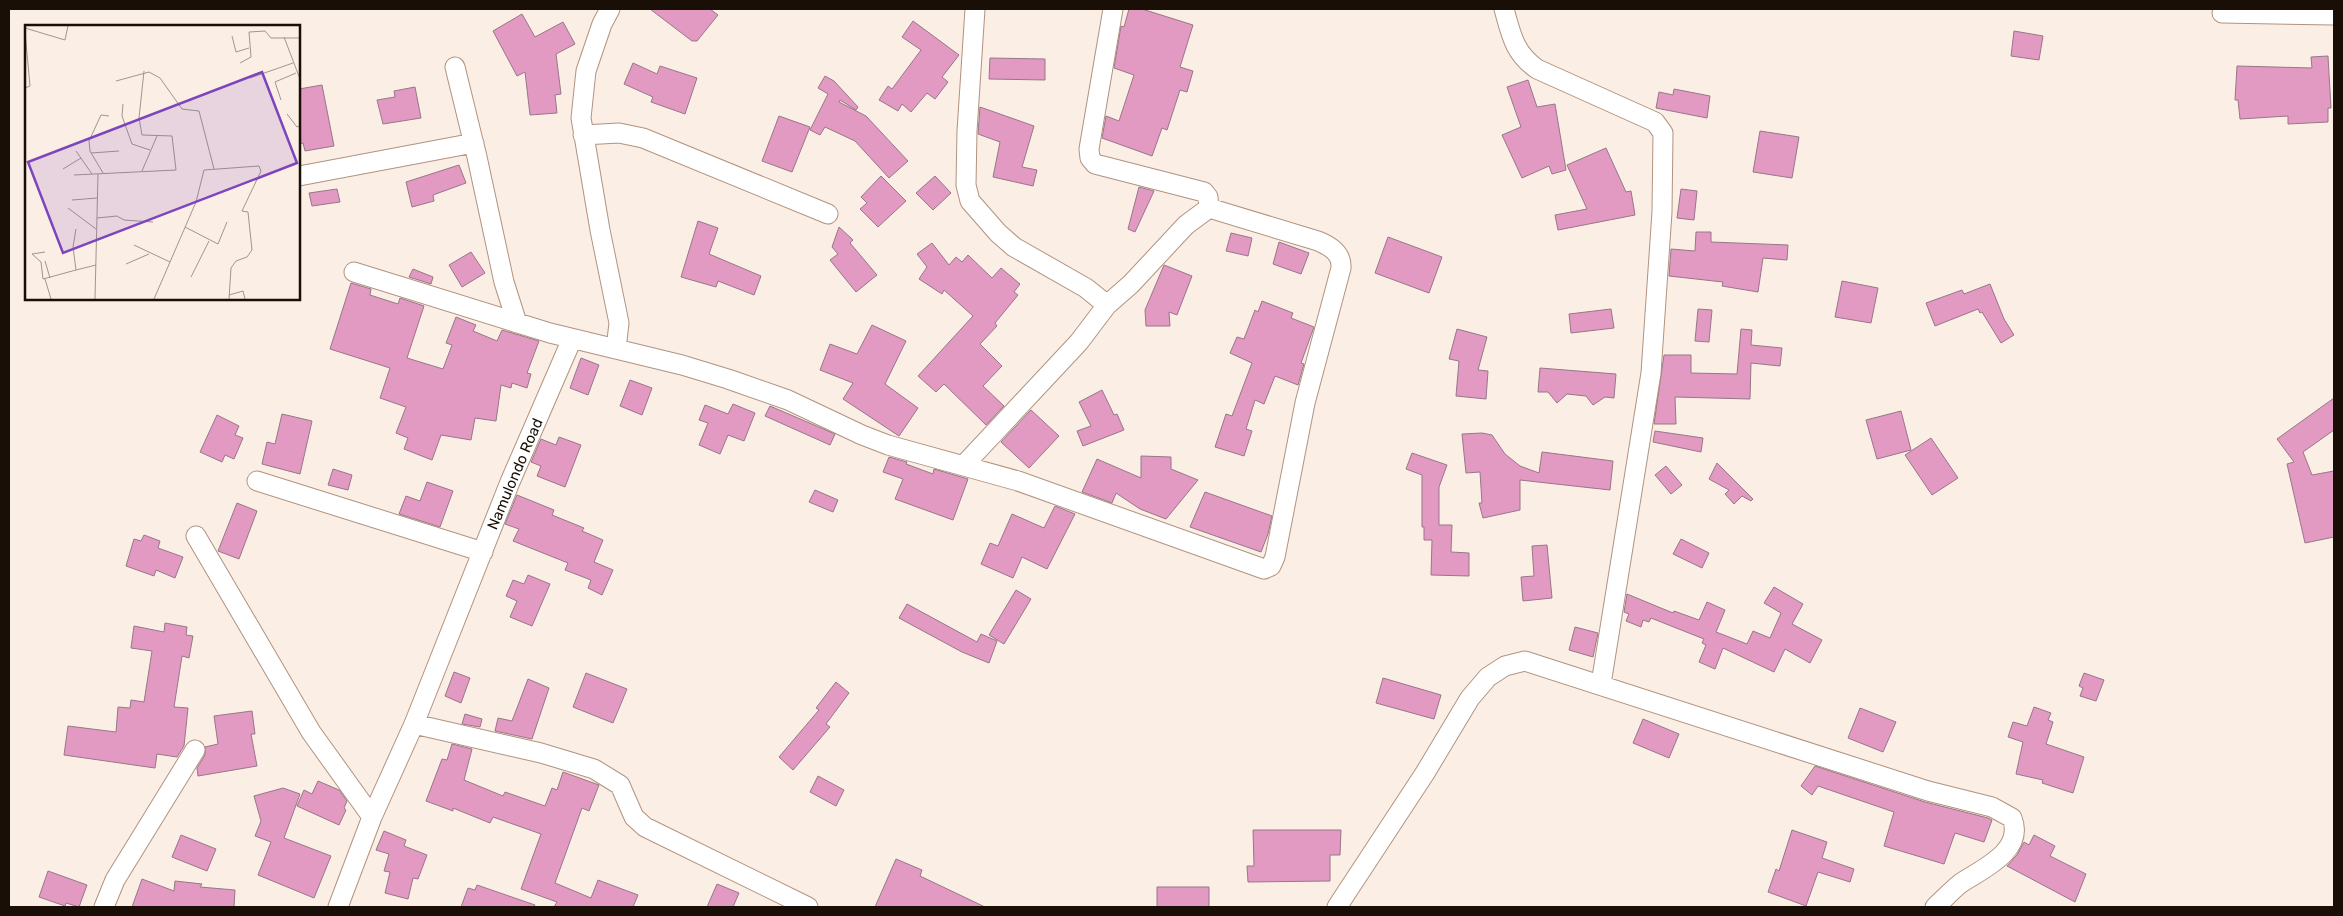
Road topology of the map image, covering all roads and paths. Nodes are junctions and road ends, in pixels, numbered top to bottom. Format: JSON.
{"nodes":[{"id":1,"x":610,"y":9,"type":"edge"},
{"id":2,"x":975,"y":9,"type":"edge"},
{"id":3,"x":1113,"y":9,"type":"edge"},
{"id":4,"x":1504,"y":9,"type":"edge"},
{"id":5,"x":2222,"y":12,"type":"dead end"},
{"id":6,"x":2334,"y":15,"type":"edge"},
{"id":7,"x":455,"y":67,"type":"dead end"},
{"id":8,"x":584,"y":135,"type":"junction"},
{"id":9,"x":474,"y":143,"type":"junction"},
{"id":10,"x":300,"y":176,"type":"edge"},
{"id":11,"x":1208,"y":208,"type":"junction"},
{"id":12,"x":828,"y":214,"type":"dead end"},
{"id":13,"x":354,"y":272,"type":"dead end"},
{"id":14,"x":1107,"y":305,"type":"junction"},
{"id":15,"x":517,"y":323,"type":"junction"},
{"id":16,"x":572,"y":339,"type":"junction"},
{"id":17,"x":616,"y":349,"type":"junction"},
{"id":18,"x":964,"y":464,"type":"junction"},
{"id":19,"x":257,"y":481,"type":"dead end"},
{"id":20,"x":196,"y":536,"type":"dead end"},
{"id":21,"x":483,"y":552,"type":"junction"},
{"id":22,"x":1601,"y":684,"type":"junction"},
{"id":23,"x":414,"y":724,"type":"junction"},
{"id":24,"x":194,"y":750,"type":"dead end"},
{"id":25,"x":372,"y":817,"type":"junction"},
{"id":26,"x":104,"y":907,"type":"edge"},
{"id":27,"x":338,"y":907,"type":"edge"},
{"id":28,"x":808,"y":907,"type":"edge"},
{"id":29,"x":1337,"y":907,"type":"edge"},
{"id":30,"x":1935,"y":907,"type":"edge"}],
"edges":[{"from":1,"to":8,"type":"street"},
{"from":2,"to":14,"type":"street"},
{"from":3,"to":11,"type":"street"},
{"from":4,"to":22,"type":"street"},
{"from":5,"to":6,"type":"street"},
{"from":7,"to":9,"type":"street"},
{"from":8,"to":12,"type":"street"},
{"from":8,"to":17,"type":"street"},
{"from":9,"to":10,"type":"street"},
{"from":9,"to":15,"type":"street"},
{"from":11,"to":14,"type":"street"},
{"from":11,"to":18,"type":"street"},
{"from":13,"to":15,"type":"street"},
{"from":14,"to":18,"type":"street"},
{"from":15,"to":16,"type":"street"},
{"from":16,"to":17,"type":"street"},
{"from":16,"to":21,"type":"street","name":"Namulondo Road"},
{"from":17,"to":18,"type":"street"},
{"from":19,"to":21,"type":"street"},
{"from":20,"to":25,"type":"street"},
{"from":21,"to":23,"type":"street","name":"Namulondo Road"},
{"from":22,"to":29,"type":"street"},
{"from":22,"to":30,"type":"street"},
{"from":23,"to":25,"type":"street","name":"Namulondo Road"},
{"from":23,"to":28,"type":"street"},
{"from":24,"to":26,"type":"street"},
{"from":25,"to":27,"type":"street","name":"Namulondo Road"}]}
